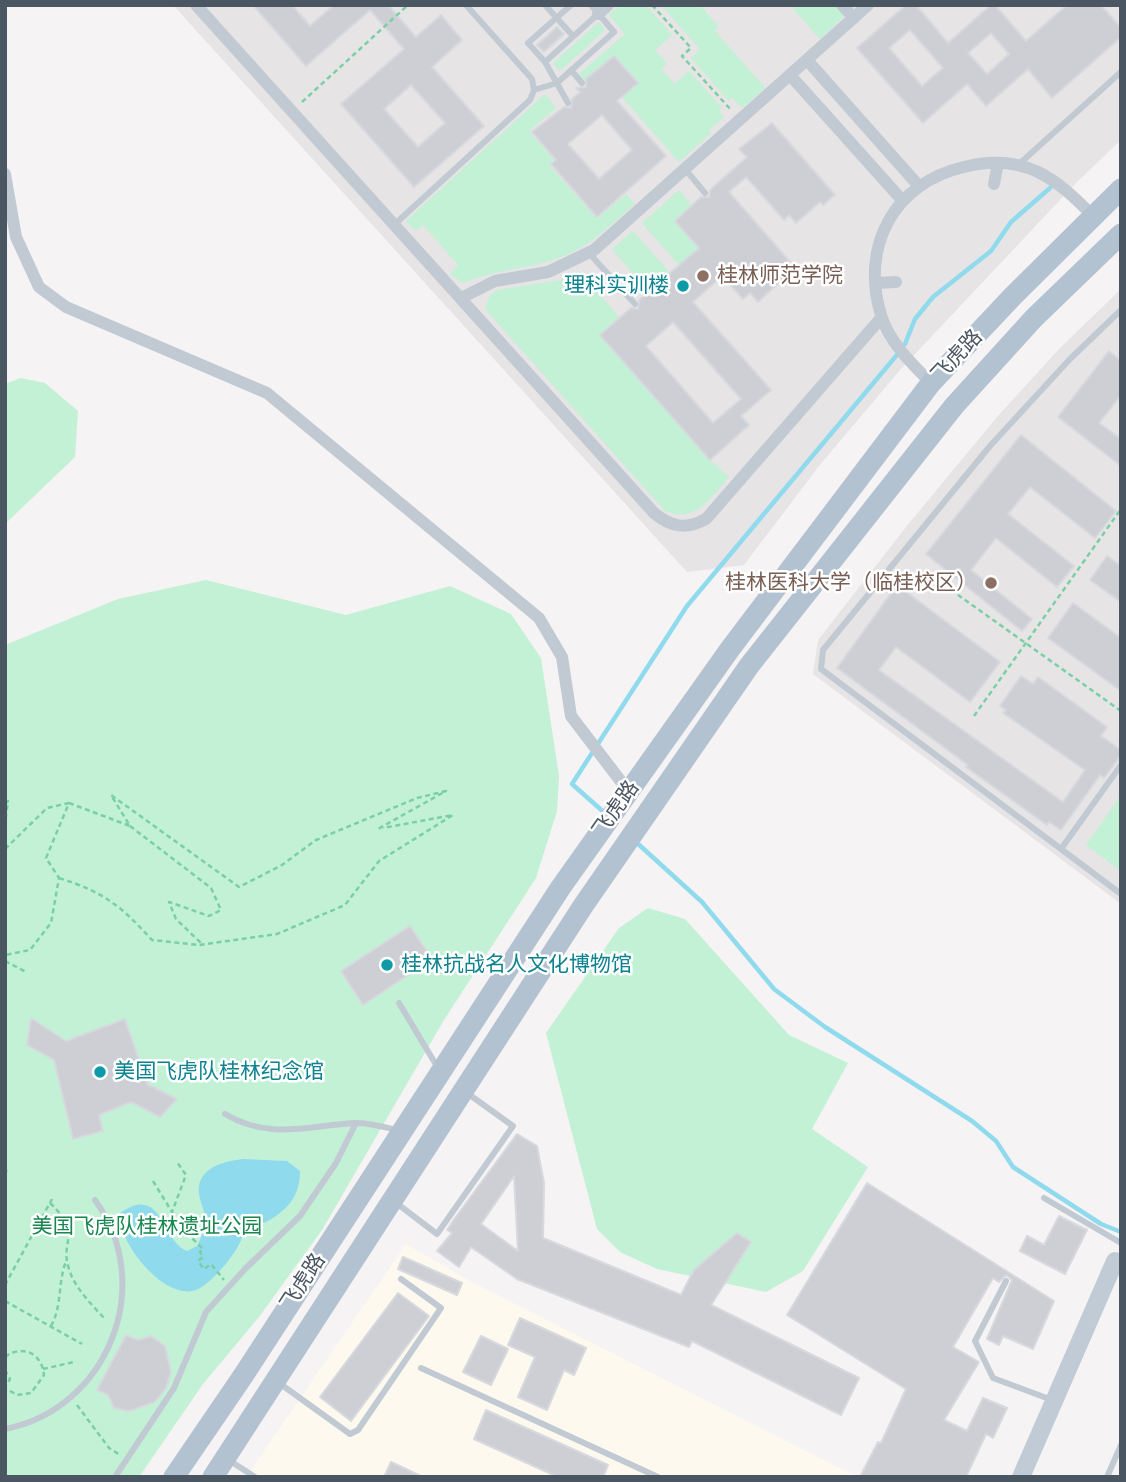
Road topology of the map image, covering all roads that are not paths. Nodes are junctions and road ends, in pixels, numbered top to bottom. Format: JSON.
{"nodes":[{"id":1,"x":196,"y":5,"type":"edge"},
{"id":2,"x":466,"y":5,"type":"edge"},
{"id":3,"x":545,"y":5,"type":"edge"},
{"id":4,"x":571,"y":5,"type":"edge"},
{"id":5,"x":842,"y":5,"type":"edge"},
{"id":6,"x":868,"y":5,"type":"edge"},
{"id":7,"x":599,"y":8,"type":"edge"},
{"id":8,"x":556,"y":18,"type":"junction"},
{"id":9,"x":854,"y":18,"type":"junction"},
{"id":10,"x":573,"y":36,"type":"junction"},
{"id":11,"x":807,"y":60,"type":"junction"},
{"id":12,"x":545,"y":62,"type":"junction"},
{"id":13,"x":571,"y":70,"type":"junction"},
{"id":14,"x":1121,"y":72,"type":"edge"},
{"id":15,"x":790,"y":75,"type":"junction"},
{"id":16,"x":557,"y":83,"type":"junction"},
{"id":17,"x":582,"y":83,"type":"dead end"},
{"id":18,"x":534,"y":90,"type":"junction"},
{"id":19,"x":568,"y":103,"type":"dead end"},
{"id":20,"x":998,"y":163,"type":"junction"},
{"id":21,"x":1017,"y":165,"type":"junction"},
{"id":22,"x":685,"y":169,"type":"junction"},
{"id":23,"x":5,"y":174,"type":"edge"},
{"id":24,"x":994,"y":184,"type":"dead end"},
{"id":25,"x":918,"y":185,"type":"junction"},
{"id":26,"x":1121,"y":189,"type":"edge"},
{"id":27,"x":705,"y":194,"type":"dead end"},
{"id":28,"x":902,"y":200,"type":"junction"},
{"id":29,"x":1092,"y":215,"type":"junction"},
{"id":30,"x":394,"y":226,"type":"junction"},
{"id":31,"x":1121,"y":234,"type":"edge"},
{"id":32,"x":589,"y":253,"type":"junction"},
{"id":33,"x":896,"y":282,"type":"dead end"},
{"id":34,"x":875,"y":284,"type":"junction"},
{"id":35,"x":461,"y":298,"type":"junction"},
{"id":36,"x":635,"y":304,"type":"dead end"},
{"id":37,"x":1121,"y":310,"type":"edge"},
{"id":38,"x":881,"y":318,"type":"junction"},
{"id":39,"x":931,"y":383,"type":"junction"},
{"id":40,"x":1121,"y":765,"type":"edge"},
{"id":41,"x":629,"y":792,"type":"junction"},
{"id":42,"x":1061,"y":849,"type":"junction"},
{"id":43,"x":1121,"y":894,"type":"edge"},
{"id":44,"x":399,"y":1003,"type":"dead end"},
{"id":45,"x":440,"y":1071,"type":"junction"},
{"id":46,"x":464,"y":1090,"type":"junction"},
{"id":47,"x":225,"y":1114,"type":"dead end"},
{"id":48,"x":356,"y":1123,"type":"junction"},
{"id":49,"x":400,"y":1131,"type":"junction"},
{"id":50,"x":1044,"y":1198,"type":"dead end"},
{"id":51,"x":95,"y":1200,"type":"dead end"},
{"id":52,"x":393,"y":1200,"type":"junction"},
{"id":53,"x":1121,"y":1243,"type":"edge"},
{"id":54,"x":1118,"y":1258,"type":"edge"},
{"id":55,"x":401,"y":1279,"type":"dead end"},
{"id":56,"x":1006,"y":1281,"type":"dead end"},
{"id":57,"x":421,"y":1368,"type":"dead end"},
{"id":58,"x":277,"y":1381,"type":"junction"},
{"id":59,"x":1054,"y":1401,"type":"junction"},
{"id":60,"x":5,"y":1429,"type":"edge"},
{"id":61,"x":1121,"y":1445,"type":"edge"},
{"id":62,"x":226,"y":1458,"type":"junction"},
{"id":63,"x":115,"y":1477,"type":"edge"},
{"id":64,"x":174,"y":1477,"type":"edge"},
{"id":65,"x":213,"y":1477,"type":"edge"},
{"id":66,"x":255,"y":1477,"type":"edge"},
{"id":67,"x":658,"y":1477,"type":"edge"},
{"id":68,"x":1021,"y":1477,"type":"edge"},
{"id":69,"x":1107,"y":1477,"type":"edge"}],
"edges":[{"from":1,"to":30,"type":"street"},
{"from":2,"to":18,"type":"lane"},
{"from":3,"to":8,"type":"lane"},
{"from":4,"to":8,"type":"lane"},
{"from":5,"to":9,"type":"street"},
{"from":6,"to":9,"type":"street"},
{"from":7,"to":10,"type":"lane"},
{"from":7,"to":13,"type":"lane"},
{"from":8,"to":10,"type":"lane"},
{"from":8,"to":12,"type":"lane"},
{"from":9,"to":11,"type":"street"},
{"from":10,"to":12,"type":"lane"},
{"from":11,"to":15,"type":"street"},
{"from":11,"to":25,"type":"street"},
{"from":12,"to":16,"type":"lane"},
{"from":13,"to":16,"type":"lane"},
{"from":13,"to":17,"type":"lane"},
{"from":14,"to":21,"type":"lane"},
{"from":15,"to":22,"type":"street"},
{"from":15,"to":28,"type":"street"},
{"from":16,"to":18,"type":"lane"},
{"from":16,"to":19,"type":"lane"},
{"from":18,"to":30,"type":"lane"},
{"from":20,"to":21,"type":"street"},
{"from":20,"to":24,"type":"street"},
{"from":20,"to":25,"type":"street"},
{"from":21,"to":29,"type":"street"},
{"from":22,"to":27,"type":"lane"},
{"from":22,"to":32,"type":"street"},
{"from":23,"to":41,"type":"street"},
{"from":25,"to":28,"type":"street"},
{"from":26,"to":29,"type":"main road","name":"飞虎路"},
{"from":28,"to":34,"type":"street"},
{"from":29,"to":39,"type":"main road","name":"飞虎路"},
{"from":30,"to":35,"type":"street"},
{"from":31,"to":46,"type":"main road","name":"飞虎路"},
{"from":32,"to":35,"type":"street"},
{"from":32,"to":36,"type":"lane"},
{"from":33,"to":34,"type":"street"},
{"from":34,"to":38,"type":"street"},
{"from":35,"to":38,"type":"street"},
{"from":37,"to":42,"type":"lane"},
{"from":38,"to":39,"type":"street"},
{"from":39,"to":41,"type":"main road","name":"飞虎路"},
{"from":40,"to":42,"type":"lane"},
{"from":41,"to":45,"type":"main road","name":"飞虎路"},
{"from":42,"to":43,"type":"lane"},
{"from":44,"to":45,"type":"lane"},
{"from":45,"to":49,"type":"main road","name":"飞虎路"},
{"from":46,"to":52,"type":"main road","name":"飞虎路"},
{"from":46,"to":52,"type":"lane"},
{"from":47,"to":48,"type":"lane"},
{"from":48,"to":49,"type":"lane"},
{"from":48,"to":63,"type":"lane"},
{"from":49,"to":64,"type":"main road","name":"飞虎路"},
{"from":50,"to":53,"type":"lane"},
{"from":51,"to":60,"type":"lane"},
{"from":52,"to":58,"type":"main road","name":"飞虎路"},
{"from":54,"to":59,"type":"street"},
{"from":55,"to":58,"type":"lane"},
{"from":56,"to":59,"type":"lane"},
{"from":57,"to":67,"type":"lane"},
{"from":58,"to":62,"type":"main road","name":"飞虎路"},
{"from":59,"to":68,"type":"street"},
{"from":61,"to":69,"type":"lane"},
{"from":62,"to":65,"type":"main road","name":"飞虎路"},
{"from":62,"to":66,"type":"lane"}]}
